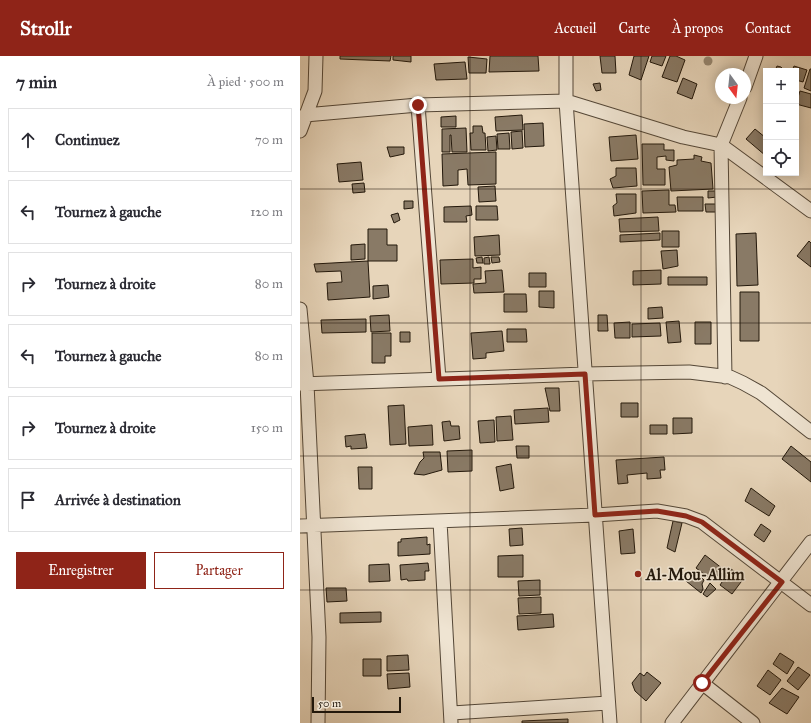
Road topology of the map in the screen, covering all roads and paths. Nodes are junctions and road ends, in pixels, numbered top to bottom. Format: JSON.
{"nodes":[{"id":1,"x":316,"y":56,"type":"edge"},
{"id":2,"x":566,"y":56,"type":"edge"},
{"id":3,"x":756,"y":56,"type":"edge"},
{"id":4,"x":751,"y":70,"type":"edge"},
{"id":5,"x":566,"y":101,"type":"junction"},
{"id":6,"x":738,"y":104,"type":"edge"},
{"id":7,"x":418,"y":105,"type":"junction"},
{"id":8,"x":305,"y":115,"type":"junction"},
{"id":9,"x":300,"y":131,"type":"edge"},
{"id":10,"x":721,"y":146,"type":"junction"},
{"id":11,"x":811,"y":211,"type":"edge"},
{"id":12,"x":300,"y":309,"type":"edge"},
{"id":13,"x":585,"y":374,"type":"junction"},
{"id":14,"x":725,"y":377,"type":"junction"},
{"id":15,"x":439,"y":379,"type":"junction"},
{"id":16,"x":303,"y":384,"type":"edge"},
{"id":17,"x":811,"y":432,"type":"edge"},
{"id":18,"x":595,"y":515,"type":"junction"},
{"id":19,"x":440,"y":521,"type":"junction"},
{"id":20,"x":313,"y":525,"type":"junction"},
{"id":21,"x":300,"y":526,"type":"edge"},
{"id":22,"x":811,"y":542,"type":"edge"},
{"id":23,"x":782,"y":582,"type":"junction"},
{"id":24,"x":811,"y":605,"type":"edge"},
{"id":25,"x":702,"y":683,"type":"junction"},
{"id":26,"x":608,"y":703,"type":"junction"},
{"id":27,"x":452,"y":718,"type":"edge"},
{"id":28,"x":318,"y":723,"type":"edge"},
{"id":29,"x":610,"y":723,"type":"edge"},
{"id":30,"x":672,"y":723,"type":"edge"},
{"id":31,"x":753,"y":723,"type":"edge"}],
"edges":[{"from":1,"to":8,"type":"street"},
{"from":2,"to":5,"type":"street"},
{"from":3,"to":4,"type":"street"},
{"from":5,"to":7,"type":"street"},
{"from":5,"to":10,"type":"street"},
{"from":5,"to":13,"type":"street"},
{"from":6,"to":10,"type":"street"},
{"from":7,"to":8,"type":"street"},
{"from":7,"to":15,"type":"street"},
{"from":8,"to":9,"type":"street"},
{"from":10,"to":11,"type":"street"},
{"from":10,"to":14,"type":"street"},
{"from":12,"to":16,"type":"street"},
{"from":13,"to":14,"type":"street"},
{"from":13,"to":15,"type":"street"},
{"from":13,"to":18,"type":"street"},
{"from":14,"to":17,"type":"street"},
{"from":15,"to":16,"type":"street"},
{"from":16,"to":20,"type":"street"},
{"from":18,"to":19,"type":"street"},
{"from":18,"to":23,"type":"street"},
{"from":18,"to":26,"type":"street"},
{"from":19,"to":20,"type":"street"},
{"from":19,"to":27,"type":"street"},
{"from":20,"to":21,"type":"street"},
{"from":20,"to":28,"type":"street"},
{"from":22,"to":23,"type":"street"},
{"from":23,"to":24,"type":"street"},
{"from":23,"to":25,"type":"street"},
{"from":25,"to":30,"type":"street"},
{"from":25,"to":31,"type":"street"},
{"from":26,"to":27,"type":"street"},
{"from":26,"to":29,"type":"street"}]}
